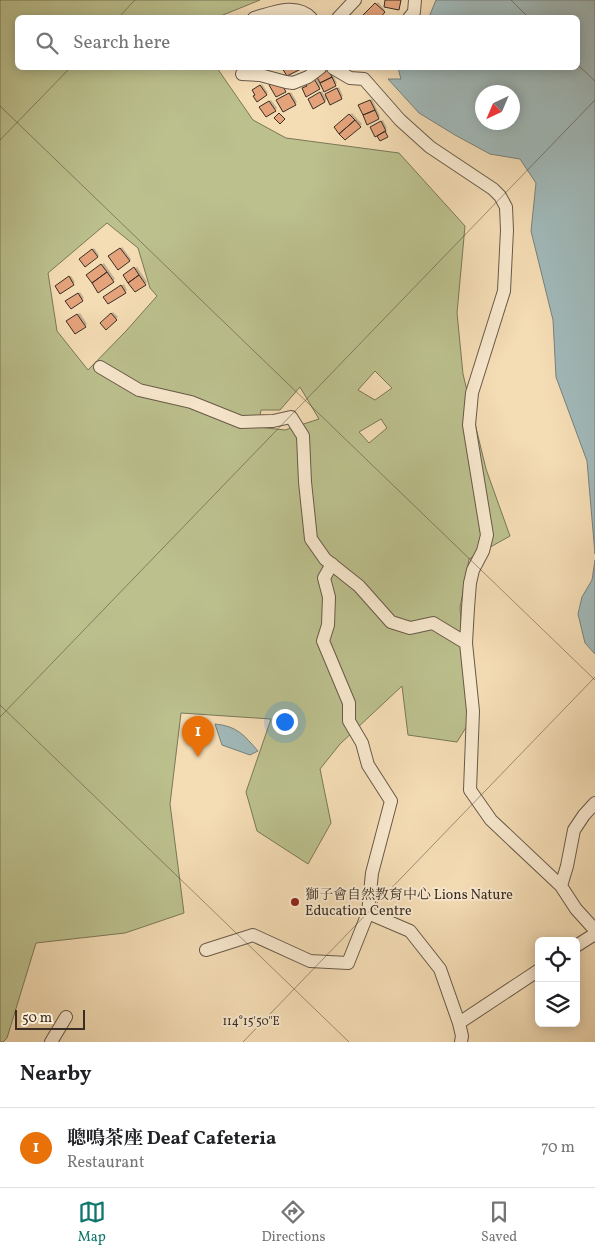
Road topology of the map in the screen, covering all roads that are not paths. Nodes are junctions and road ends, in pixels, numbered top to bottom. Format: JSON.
{"nodes":[{"id":1,"x":355,"y":0,"type":"edge"},
{"id":2,"x":415,"y":0,"type":"edge"},
{"id":3,"x":266,"y":15,"type":"edge"},
{"id":4,"x":307,"y":15,"type":"edge"},
{"id":5,"x":341,"y":15,"type":"edge"},
{"id":6,"x":412,"y":15,"type":"edge"},
{"id":7,"x":317,"y":70,"type":"edge"},
{"id":8,"x":336,"y":70,"type":"edge"},
{"id":9,"x":363,"y":73,"type":"edge"},
{"id":10,"x":242,"y":74,"type":"dead end"},
{"id":11,"x":100,"y":367,"type":"dead end"},
{"id":12,"x":332,"y":564,"type":"junction"},
{"id":13,"x":466,"y":643,"type":"junction"},
{"id":14,"x":595,"y":803,"type":"edge"},
{"id":15,"x":561,"y":886,"type":"junction"},
{"id":16,"x":368,"y":913,"type":"junction"},
{"id":17,"x":595,"y":932,"type":"edge"},
{"id":18,"x":580,"y":943,"type":"edge"},
{"id":19,"x":206,"y":950,"type":"dead end"},
{"id":20,"x":535,"y":973,"type":"edge"},
{"id":21,"x":66,"y":1017,"type":"dead end"},
{"id":22,"x":460,"y":1023,"type":"junction"},
{"id":23,"x":51,"y":1042,"type":"edge"},
{"id":24,"x":461,"y":1042,"type":"edge"}],
"edges":[{"from":1,"to":5,"type":"street"},
{"from":2,"to":6,"type":"street"},
{"from":3,"to":4,"type":"street"},
{"from":7,"to":10,"type":"street"},
{"from":8,"to":9,"type":"street"},
{"from":9,"to":13,"type":"street"},
{"from":11,"to":12,"type":"street"},
{"from":12,"to":13,"type":"street"},
{"from":12,"to":16,"type":"street"},
{"from":13,"to":15,"type":"street"},
{"from":14,"to":15,"type":"street"},
{"from":15,"to":17,"type":"street"},
{"from":16,"to":19,"type":"street"},
{"from":16,"to":22,"type":"street"},
{"from":17,"to":18,"type":"street"},
{"from":20,"to":22,"type":"street"},
{"from":21,"to":23,"type":"street"},
{"from":22,"to":24,"type":"street"}]}
